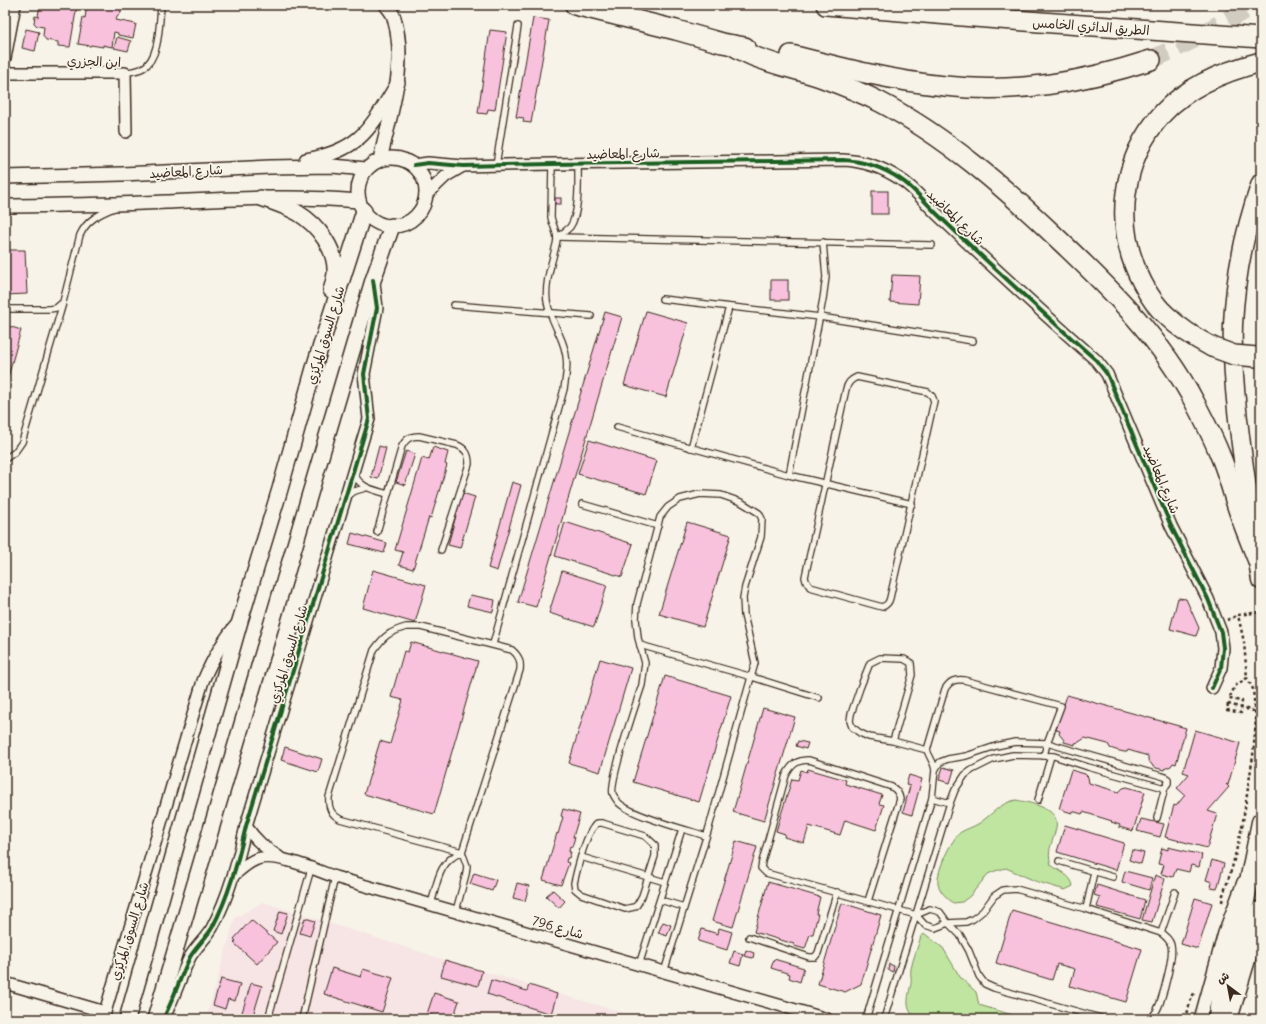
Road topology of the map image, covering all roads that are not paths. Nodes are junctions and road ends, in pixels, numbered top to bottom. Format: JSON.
{"nodes":[{"id":1,"x":15,"y":5,"type":"edge"},
{"id":2,"x":386,"y":5,"type":"edge"},
{"id":3,"x":575,"y":5,"type":"edge"},
{"id":4,"x":826,"y":5,"type":"edge"},
{"id":5,"x":161,"y":7,"type":"dead end"},
{"id":6,"x":518,"y":26,"type":"dead end"},
{"id":7,"x":1261,"y":38,"type":"edge"},
{"id":8,"x":732,"y":45,"type":"junction"},
{"id":9,"x":5,"y":58,"type":"edge"},
{"id":10,"x":1150,"y":60,"type":"tunnel mouth"},
{"id":11,"x":1261,"y":62,"type":"edge"},
{"id":12,"x":5,"y":73,"type":"edge"},
{"id":13,"x":125,"y":73,"type":"junction"},
{"id":14,"x":398,"y":83,"type":"junction"},
{"id":15,"x":126,"y":132,"type":"dead end"},
{"id":16,"x":380,"y":160,"type":"junction"},
{"id":17,"x":552,"y":164,"type":"junction"},
{"id":18,"x":578,"y":164,"type":"junction"},
{"id":19,"x":414,"y":165,"type":"junction"},
{"id":20,"x":463,"y":166,"type":"junction"},
{"id":21,"x":496,"y":166,"type":"junction"},
{"id":22,"x":270,"y":167,"type":"junction"},
{"id":23,"x":366,"y":170,"type":"junction"},
{"id":24,"x":5,"y":178,"type":"edge"},
{"id":25,"x":1261,"y":183,"type":"edge"},
{"id":26,"x":427,"y":194,"type":"junction"},
{"id":27,"x":261,"y":198,"type":"junction"},
{"id":28,"x":123,"y":204,"type":"junction"},
{"id":29,"x":5,"y":206,"type":"edge"},
{"id":30,"x":362,"y":206,"type":"junction"},
{"id":31,"x":392,"y":226,"type":"junction"},
{"id":32,"x":557,"y":237,"type":"junction"},
{"id":33,"x":823,"y":242,"type":"junction"},
{"id":34,"x":932,"y":245,"type":"dead end"},
{"id":35,"x":373,"y":280,"type":"junction"},
{"id":36,"x":662,"y":299,"type":"dead end"},
{"id":37,"x":63,"y":302,"type":"junction"},
{"id":38,"x":454,"y":306,"type":"dead end"},
{"id":39,"x":729,"y":307,"type":"junction"},
{"id":40,"x":5,"y":309,"type":"edge"},
{"id":41,"x":550,"y":313,"type":"junction"},
{"id":42,"x":591,"y":316,"type":"dead end"},
{"id":43,"x":820,"y":317,"type":"junction"},
{"id":44,"x":973,"y":341,"type":"dead end"},
{"id":45,"x":1259,"y":357,"type":"edge"},
{"id":46,"x":316,"y":361,"type":"junction"},
{"id":47,"x":617,"y":427,"type":"dead end"},
{"id":48,"x":691,"y":448,"type":"junction"},
{"id":49,"x":5,"y":459,"type":"edge"},
{"id":50,"x":354,"y":470,"type":"junction"},
{"id":51,"x":789,"y":475,"type":"junction"},
{"id":52,"x":826,"y":484,"type":"junction"},
{"id":53,"x":365,"y":488,"type":"junction"},
{"id":54,"x":388,"y":494,"type":"junction"},
{"id":55,"x":346,"y":498,"type":"junction"},
{"id":56,"x":582,"y":504,"type":"dead end"},
{"id":57,"x":912,"y":504,"type":"junction"},
{"id":58,"x":658,"y":526,"type":"junction"},
{"id":59,"x":377,"y":532,"type":"dead end"},
{"id":60,"x":441,"y":550,"type":"dead end"},
{"id":61,"x":1258,"y":560,"type":"junction"},
{"id":62,"x":1261,"y":580,"type":"edge"},
{"id":63,"x":240,"y":621,"type":"junction"},
{"id":64,"x":493,"y":644,"type":"junction"},
{"id":65,"x":640,"y":644,"type":"junction"},
{"id":66,"x":752,"y":677,"type":"junction"},
{"id":67,"x":1212,"y":688,"type":"dead end"},
{"id":68,"x":819,"y":698,"type":"dead end"},
{"id":69,"x":893,"y":741,"type":"junction"},
{"id":70,"x":1047,"y":743,"type":"junction"},
{"id":71,"x":927,"y":750,"type":"junction"},
{"id":72,"x":1044,"y":756,"type":"junction"},
{"id":73,"x":1051,"y":756,"type":"junction"},
{"id":74,"x":935,"y":770,"type":"junction"},
{"id":75,"x":1165,"y":787,"type":"junction"},
{"id":76,"x":932,"y":798,"type":"junction"},
{"id":77,"x":1038,"y":800,"type":"dead end"},
{"id":78,"x":950,"y":803,"type":"junction"},
{"id":79,"x":1157,"y":818,"type":"dead end"},
{"id":80,"x":1261,"y":822,"type":"edge"},
{"id":81,"x":246,"y":826,"type":"junction"},
{"id":82,"x":682,"y":829,"type":"junction"},
{"id":83,"x":706,"y":836,"type":"junction"},
{"id":84,"x":462,"y":852,"type":"junction"},
{"id":85,"x":1254,"y":854,"type":"junction"},
{"id":86,"x":582,"y":857,"type":"junction"},
{"id":87,"x":283,"y":859,"type":"junction"},
{"id":88,"x":1059,"y":861,"type":"dead end"},
{"id":89,"x":311,"y":869,"type":"junction"},
{"id":90,"x":1094,"y":872,"type":"junction"},
{"id":91,"x":234,"y":875,"type":"junction"},
{"id":92,"x":335,"y":877,"type":"junction"},
{"id":93,"x":648,"y":877,"type":"junction"},
{"id":94,"x":1113,"y":877,"type":"dead end"},
{"id":95,"x":665,"y":882,"type":"junction"},
{"id":96,"x":837,"y":892,"type":"junction"},
{"id":97,"x":1175,"y":892,"type":"dead end"},
{"id":98,"x":660,"y":900,"type":"junction"},
{"id":99,"x":868,"y":901,"type":"junction"},
{"id":100,"x":431,"y":904,"type":"junction"},
{"id":101,"x":684,"y":907,"type":"junction"},
{"id":102,"x":1086,"y":909,"type":"junction"},
{"id":103,"x":898,"y":910,"type":"junction"},
{"id":104,"x":1261,"y":910,"type":"edge"},
{"id":105,"x":456,"y":911,"type":"junction"},
{"id":106,"x":916,"y":915,"type":"junction"},
{"id":107,"x":948,"y":923,"type":"junction"},
{"id":108,"x":1161,"y":933,"type":"junction"},
{"id":109,"x":749,"y":937,"type":"dead end"},
{"id":110,"x":639,"y":965,"type":"junction"},
{"id":111,"x":664,"y":972,"type":"junction"},
{"id":112,"x":5,"y":983,"type":"edge"},
{"id":113,"x":104,"y":1016,"type":"edge"},
{"id":114,"x":127,"y":1019,"type":"edge"},
{"id":115,"x":155,"y":1019,"type":"edge"},
{"id":116,"x":163,"y":1019,"type":"edge"},
{"id":117,"x":268,"y":1019,"type":"edge"},
{"id":118,"x":303,"y":1019,"type":"edge"},
{"id":119,"x":827,"y":1019,"type":"edge"},
{"id":120,"x":866,"y":1019,"type":"edge"},
{"id":121,"x":884,"y":1019,"type":"edge"},
{"id":122,"x":1104,"y":1019,"type":"edge"},
{"id":123,"x":1150,"y":1019,"type":"edge"},
{"id":124,"x":1200,"y":1019,"type":"edge"},
{"id":125,"x":1218,"y":1019,"type":"edge"},
{"id":126,"x":1228,"y":1019,"type":"edge"}],
"edges":[{"from":1,"to":9,"type":"street"},
{"from":2,"to":14,"type":"street"},
{"from":3,"to":8,"type":"highway"},
{"from":4,"to":7,"type":"highway","name":"الطريق الدائري الخامس"},
{"from":5,"to":13,"type":"lane"},
{"from":6,"to":21,"type":"lane"},
{"from":8,"to":10,"type":"highway"},
{"from":8,"to":61,"type":"highway"},
{"from":11,"to":45,"type":"highway","bridge":true},
{"from":12,"to":13,"type":"street","name":"ابن الجزري"},
{"from":13,"to":15,"type":"street","name":"ابن الجزري"},
{"from":14,"to":16,"type":"street"},
{"from":14,"to":22,"type":"street"},
{"from":16,"to":19,"type":"street"},
{"from":16,"to":23,"type":"street"},
{"from":17,"to":18,"type":"street","name":"شارع المعاضيد"},
{"from":17,"to":21,"type":"street","name":"شارع المعاضيد"},
{"from":17,"to":32,"type":"lane"},
{"from":18,"to":32,"type":"lane"},
{"from":18,"to":67,"type":"street","name":"شارع المعاضيد"},
{"from":19,"to":20,"type":"street","name":"شارع المعاضيد"},
{"from":19,"to":26,"type":"street"},
{"from":20,"to":21,"type":"street","name":"شارع المعاضيد"},
{"from":20,"to":26,"type":"street"},
{"from":22,"to":23,"type":"street","name":"شارع المعاضيد"},
{"from":22,"to":24,"type":"street","name":"شارع المعاضيد"},
{"from":23,"to":30,"type":"street"},
{"from":25,"to":61,"type":"highway"},
{"from":26,"to":31,"type":"street"},
{"from":27,"to":28,"type":"street"},
{"from":27,"to":30,"type":"street"},
{"from":27,"to":46,"type":"main road"},
{"from":28,"to":29,"type":"street"},
{"from":28,"to":37,"type":"lane"},
{"from":30,"to":31,"type":"street"},
{"from":30,"to":46,"type":"main road","name":"شارع السوق المركزي"},
{"from":31,"to":35,"type":"main road","name":"شارع السوق المركزي"},
{"from":32,"to":33,"type":"lane"},
{"from":32,"to":41,"type":"lane"},
{"from":33,"to":34,"type":"lane"},
{"from":33,"to":43,"type":"lane"},
{"from":35,"to":50,"type":"street","name":"شارع السوق المركزي"},
{"from":35,"to":115,"type":"main road","name":"شارع السوق المركزي"},
{"from":36,"to":39,"type":"lane"},
{"from":37,"to":40,"type":"lane"},
{"from":37,"to":49,"type":"lane"},
{"from":38,"to":41,"type":"lane"},
{"from":39,"to":43,"type":"lane"},
{"from":39,"to":48,"type":"lane"},
{"from":41,"to":42,"type":"lane"},
{"from":41,"to":64,"type":"lane"},
{"from":43,"to":44,"type":"lane"},
{"from":43,"to":51,"type":"lane"},
{"from":46,"to":63,"type":"main road","name":"شارع السوق المركزي"},
{"from":47,"to":48,"type":"lane"},
{"from":48,"to":51,"type":"lane"},
{"from":50,"to":53,"type":"lane"},
{"from":50,"to":55,"type":"street","name":"شارع السوق المركزي"},
{"from":51,"to":52,"type":"lane"},
{"from":52,"to":57,"type":"lane"},
{"from":52,"to":57,"type":"lane"},
{"from":52,"to":57,"type":"lane"},
{"from":53,"to":54,"type":"lane"},
{"from":53,"to":55,"type":"lane"},
{"from":54,"to":59,"type":"lane"},
{"from":54,"to":60,"type":"lane"},
{"from":55,"to":81,"type":"street","name":"شارع السوق المركزي"},
{"from":56,"to":58,"type":"lane"},
{"from":58,"to":65,"type":"lane"},
{"from":58,"to":66,"type":"lane"},
{"from":61,"to":62,"type":"highway"},
{"from":63,"to":113,"type":"street","name":"شارع السوق المركزي"},
{"from":63,"to":114,"type":"main road","name":"شارع السوق المركزي"},
{"from":64,"to":84,"type":"lane"},
{"from":64,"to":84,"type":"lane"},
{"from":65,"to":66,"type":"lane"},
{"from":65,"to":82,"type":"lane"},
{"from":66,"to":68,"type":"lane"},
{"from":66,"to":83,"type":"lane"},
{"from":69,"to":69,"type":"lane"},
{"from":69,"to":71,"type":"lane"},
{"from":70,"to":71,"type":"lane"},
{"from":70,"to":72,"type":"lane"},
{"from":70,"to":74,"type":"lane"},
{"from":70,"to":75,"type":"lane"},
{"from":71,"to":74,"type":"lane"},
{"from":72,"to":73,"type":"lane"},
{"from":72,"to":78,"type":"lane"},
{"from":73,"to":75,"type":"lane"},
{"from":73,"to":77,"type":"lane"},
{"from":74,"to":76,"type":"lane"},
{"from":75,"to":79,"type":"lane"},
{"from":76,"to":78,"type":"lane"},
{"from":76,"to":103,"type":"lane"},
{"from":78,"to":106,"type":"lane"},
{"from":80,"to":85,"type":"highway"},
{"from":81,"to":87,"type":"street","name":"شارع 796"},
{"from":81,"to":91,"type":"street","name":"شارع السوق المركزي"},
{"from":82,"to":83,"type":"lane"},
{"from":82,"to":95,"type":"lane"},
{"from":83,"to":101,"type":"lane"},
{"from":84,"to":100,"type":"lane"},
{"from":84,"to":105,"type":"lane"},
{"from":85,"to":124,"type":"street"},
{"from":85,"to":125,"type":"highway"},
{"from":86,"to":93,"type":"lane"},
{"from":86,"to":93,"type":"lane"},
{"from":86,"to":93,"type":"lane"},
{"from":87,"to":89,"type":"street","name":"شارع 796"},
{"from":87,"to":91,"type":"street","name":"شارع 796"},
{"from":88,"to":90,"type":"lane"},
{"from":89,"to":92,"type":"street","name":"شارع 796"},
{"from":89,"to":117,"type":"lane"},
{"from":90,"to":94,"type":"lane"},
{"from":90,"to":102,"type":"lane"},
{"from":91,"to":116,"type":"street","name":"شارع السوق المركزي"},
{"from":92,"to":100,"type":"street","name":"شارع 796"},
{"from":92,"to":118,"type":"lane"},
{"from":93,"to":95,"type":"lane"},
{"from":95,"to":98,"type":"lane"},
{"from":96,"to":99,"type":"lane"},
{"from":96,"to":99,"type":"lane"},
{"from":96,"to":109,"type":"lane"},
{"from":97,"to":108,"type":"lane"},
{"from":98,"to":101,"type":"lane"},
{"from":98,"to":110,"type":"lane"},
{"from":99,"to":103,"type":"lane"},
{"from":100,"to":105,"type":"street","name":"شارع 796"},
{"from":101,"to":111,"type":"lane"},
{"from":102,"to":107,"type":"lane"},
{"from":102,"to":108,"type":"lane"},
{"from":103,"to":106,"type":"lane"},
{"from":103,"to":120,"type":"lane"},
{"from":104,"to":126,"type":"highway"},
{"from":105,"to":110,"type":"street","name":"شارع 796"},
{"from":106,"to":107,"type":"lane"},
{"from":106,"to":107,"type":"lane"},
{"from":106,"to":121,"type":"lane"},
{"from":107,"to":122,"type":"lane"},
{"from":108,"to":123,"type":"lane"},
{"from":110,"to":111,"type":"street","name":"شارع 796"},
{"from":111,"to":119,"type":"street","name":"شارع 796"},
{"from":112,"to":113,"type":"street"}]}
